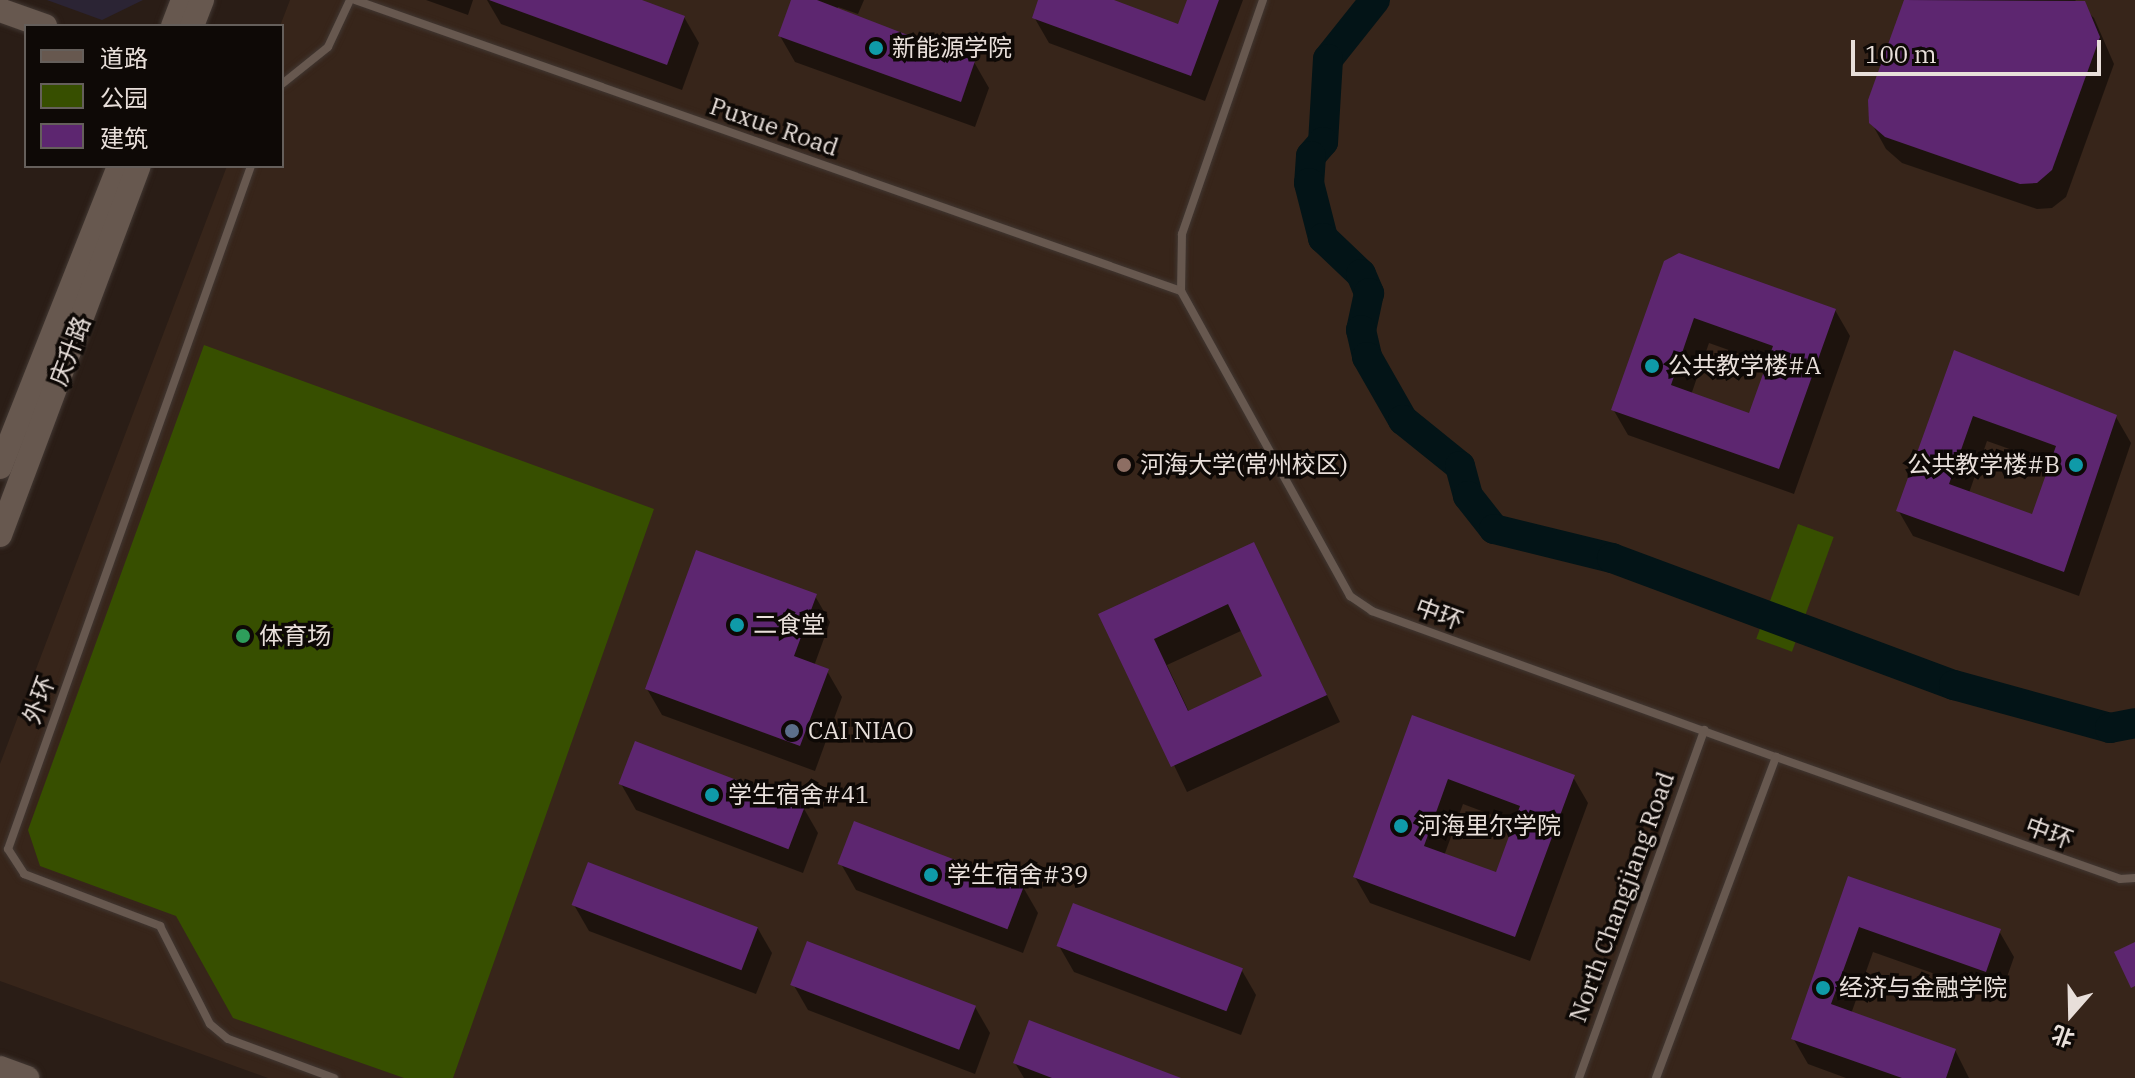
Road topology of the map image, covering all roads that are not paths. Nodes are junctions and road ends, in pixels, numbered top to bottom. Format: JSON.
{"nodes":[{"id":1,"x":183,"y":0,"type":"edge"},
{"id":2,"x":202,"y":0,"type":"edge"},
{"id":3,"x":352,"y":0,"type":"edge"},
{"id":4,"x":1263,"y":0,"type":"edge"},
{"id":5,"x":0,"y":10,"type":"edge"},
{"id":6,"x":39,"y":24,"type":"edge"},
{"id":7,"x":174,"y":24,"type":"edge"},
{"id":8,"x":193,"y":24,"type":"edge"},
{"id":9,"x":284,"y":82,"type":"edge"},
{"id":10,"x":118,"y":168,"type":"edge"},
{"id":11,"x":138,"y":168,"type":"edge"},
{"id":12,"x":250,"y":168,"type":"edge"},
{"id":13,"x":1181,"y":291,"type":"junction"},
{"id":14,"x":0,"y":467,"type":"edge"},
{"id":15,"x":0,"y":535,"type":"edge"},
{"id":16,"x":1704,"y":730,"type":"junction"},
{"id":17,"x":1776,"y":757,"type":"junction"},
{"id":18,"x":2135,"y":878,"type":"edge"},
{"id":19,"x":0,"y":1068,"type":"edge"},
{"id":20,"x":27,"y":1078,"type":"edge"},
{"id":21,"x":334,"y":1078,"type":"edge"},
{"id":22,"x":1579,"y":1078,"type":"edge"},
{"id":23,"x":1656,"y":1078,"type":"edge"}],
"edges":[{"from":1,"to":7,"type":"main road"},
{"from":2,"to":8,"type":"main road"},
{"from":3,"to":9,"type":"lane"},
{"from":3,"to":13,"type":"lane","name":"Puxue Road"},
{"from":4,"to":13,"type":"lane","name":"中环"},
{"from":5,"to":6,"type":"main road"},
{"from":10,"to":14,"type":"main road","name":"庆升路"},
{"from":11,"to":15,"type":"main road","name":"庆升路"},
{"from":12,"to":21,"type":"lane","name":"外环"},
{"from":13,"to":16,"type":"lane","name":"中环"},
{"from":16,"to":17,"type":"lane","name":"中环"},
{"from":16,"to":22,"type":"lane","name":"North Changjiang Road"},
{"from":17,"to":18,"type":"lane","name":"中环"},
{"from":17,"to":23,"type":"lane"},
{"from":19,"to":20,"type":"main road"}]}
